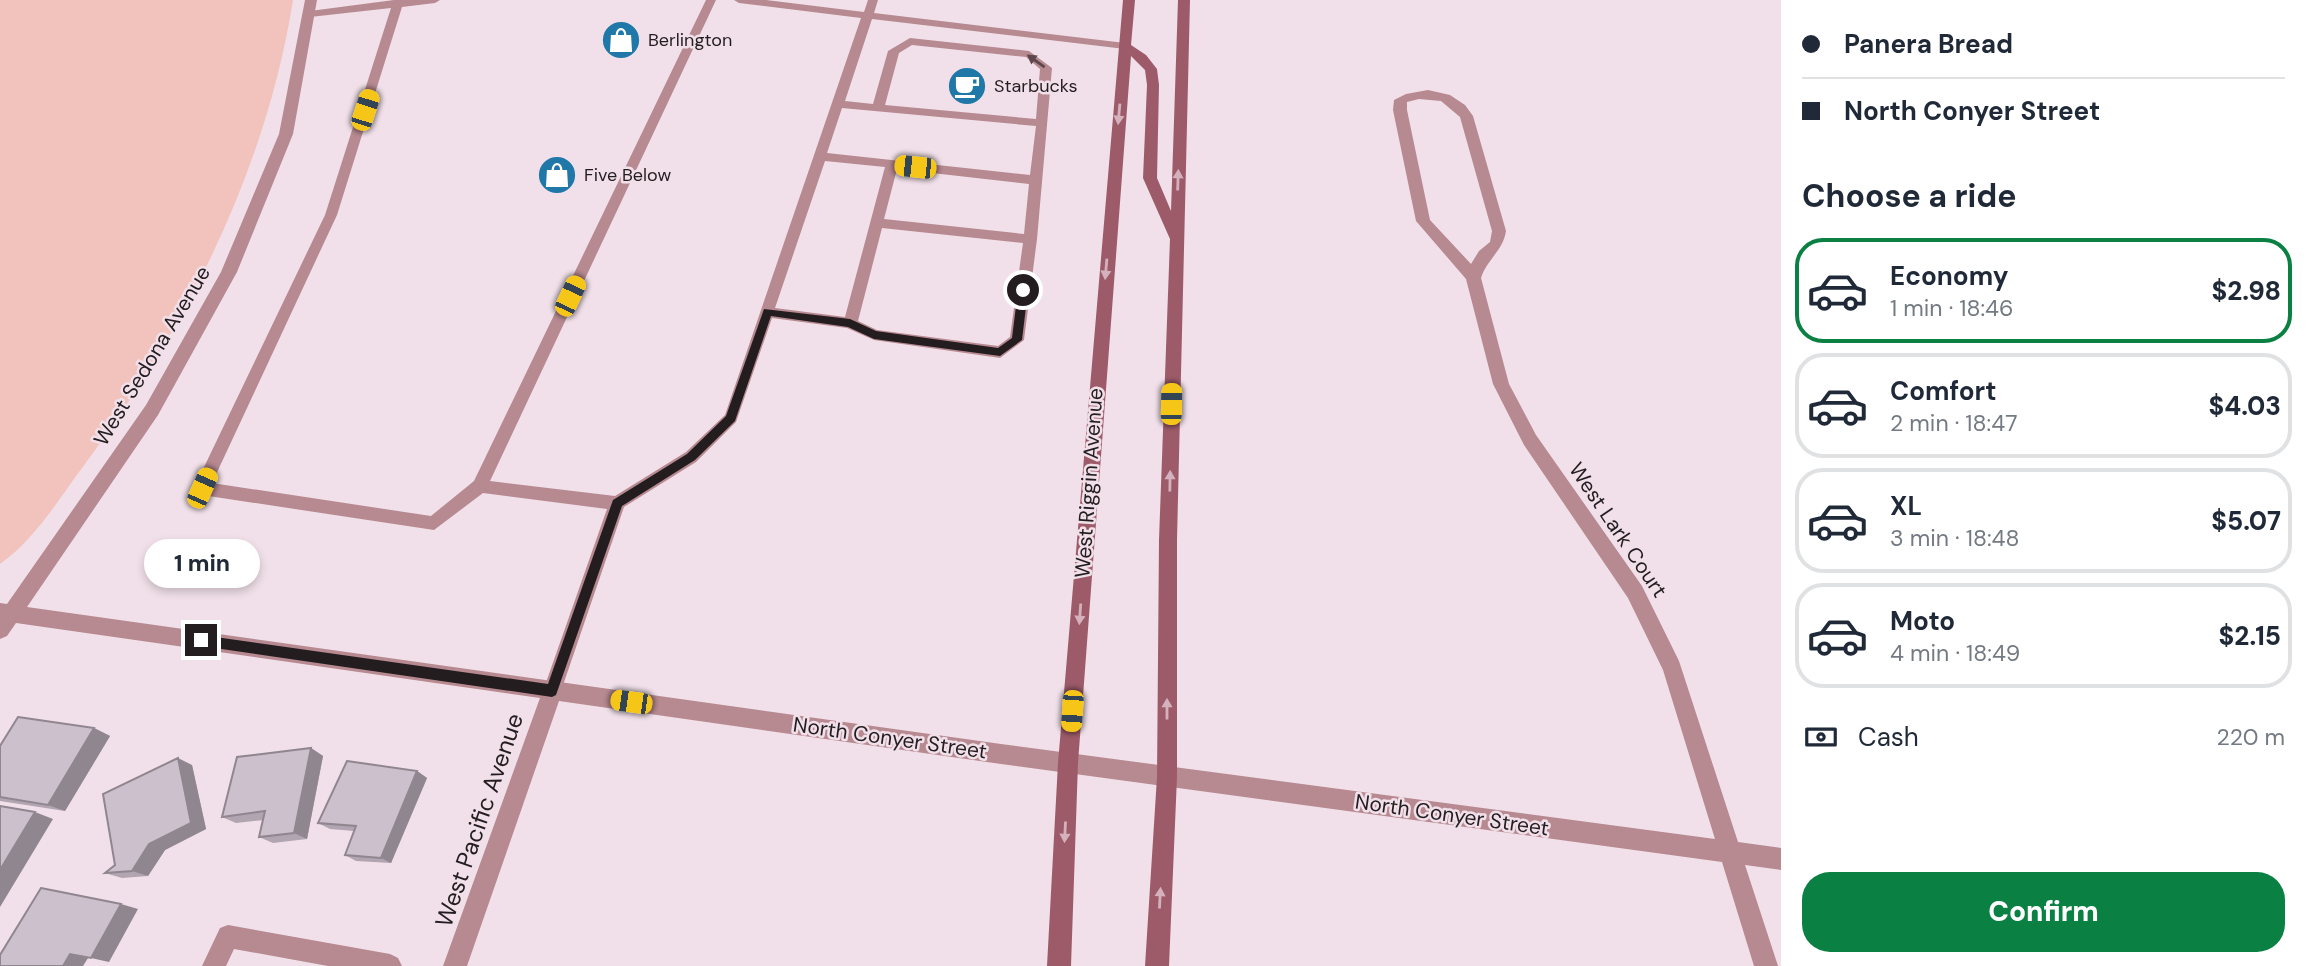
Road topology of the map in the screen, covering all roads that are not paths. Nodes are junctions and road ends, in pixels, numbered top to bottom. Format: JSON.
{"nodes":[{"id":1,"x":435,"y":0,"type":"edge"},
{"id":2,"x":712,"y":0,"type":"edge"},
{"id":3,"x":739,"y":0,"type":"edge"},
{"id":4,"x":1129,"y":0,"type":"edge"},
{"id":5,"x":1184,"y":0,"type":"edge"},
{"id":6,"x":399,"y":2,"type":"edge"},
{"id":7,"x":311,"y":7,"type":"edge"},
{"id":8,"x":870,"y":7,"type":"edge"},
{"id":9,"x":1125,"y":46,"type":"junction"},
{"id":10,"x":837,"y":104,"type":"junction"},
{"id":11,"x":878,"y":108,"type":"junction"},
{"id":12,"x":1042,"y":123,"type":"junction"},
{"id":13,"x":819,"y":156,"type":"junction"},
{"id":14,"x":892,"y":164,"type":"junction"},
{"id":15,"x":1035,"y":180,"type":"junction"},
{"id":16,"x":877,"y":223,"type":"junction"},
{"id":17,"x":1030,"y":239,"type":"junction"},
{"id":18,"x":1175,"y":242,"type":"junction"},
{"id":19,"x":1473,"y":278,"type":"junction"},
{"id":20,"x":768,"y":312,"type":"junction"},
{"id":21,"x":850,"y":323,"type":"junction"},
{"id":22,"x":480,"y":486,"type":"junction"},
{"id":23,"x":617,"y":503,"type":"junction"},
{"id":24,"x":4,"y":619,"type":"edge"},
{"id":25,"x":552,"y":691,"type":"junction"},
{"id":26,"x":1068,"y":763,"type":"junction"},
{"id":27,"x":1167,"y":777,"type":"junction"},
{"id":28,"x":1731,"y":852,"type":"junction"},
{"id":29,"x":1781,"y":859,"type":"edge"},
{"id":30,"x":214,"y":966,"type":"edge"},
{"id":31,"x":390,"y":966,"type":"edge"},
{"id":32,"x":455,"y":966,"type":"edge"},
{"id":33,"x":1059,"y":966,"type":"edge"},
{"id":34,"x":1157,"y":966,"type":"edge"},
{"id":35,"x":1766,"y":966,"type":"edge"}],
"edges":[{"from":1,"to":6,"type":"lane"},
{"from":2,"to":22,"type":"lane"},
{"from":3,"to":8,"type":"lane"},
{"from":4,"to":9,"type":"main road","name":"West Riggin Avenue"},
{"from":18,"to":5,"type":"main road","one_way":true},
{"from":6,"to":7,"type":"lane"},
{"from":6,"to":22,"type":"lane"},
{"from":7,"to":24,"type":"street","name":"West Sedona Avenue"},
{"from":8,"to":9,"type":"lane"},
{"from":8,"to":10,"type":"lane"},
{"from":9,"to":18,"type":"main road"},
{"from":9,"to":26,"type":"main road","name":"West Riggin Avenue","one_way":true},
{"from":10,"to":11,"type":"lane"},
{"from":10,"to":13,"type":"lane"},
{"from":11,"to":12,"type":"lane"},
{"from":12,"to":11,"type":"lane","one_way":true},
{"from":12,"to":15,"type":"lane"},
{"from":13,"to":14,"type":"lane"},
{"from":13,"to":20,"type":"lane"},
{"from":14,"to":15,"type":"lane"},
{"from":14,"to":16,"type":"lane"},
{"from":15,"to":17,"type":"lane"},
{"from":16,"to":17,"type":"lane"},
{"from":16,"to":21,"type":"lane"},
{"from":17,"to":21,"type":"lane"},
{"from":27,"to":18,"type":"main road","one_way":true},
{"from":19,"to":19,"type":"street","name":"West Lark Court"},
{"from":19,"to":28,"type":"street","name":"West Lark Court"},
{"from":20,"to":21,"type":"lane"},
{"from":20,"to":23,"type":"lane"},
{"from":22,"to":23,"type":"lane"},
{"from":23,"to":25,"type":"lane"},
{"from":24,"to":25,"type":"street","name":"North Conyer Street"},
{"from":25,"to":26,"type":"street","name":"North Conyer Street"},
{"from":25,"to":32,"type":"street","name":"West Pacific Avenue"},
{"from":26,"to":27,"type":"street","name":"North Conyer Street"},
{"from":26,"to":33,"type":"main road","name":"West Riggin Avenue","one_way":true},
{"from":27,"to":28,"type":"street","name":"North Conyer Street"},
{"from":34,"to":27,"type":"main road","one_way":true},
{"from":28,"to":29,"type":"street","name":"North Conyer Street"},
{"from":28,"to":35,"type":"street","name":"West Lark Court"},
{"from":30,"to":31,"type":"street"}]}
